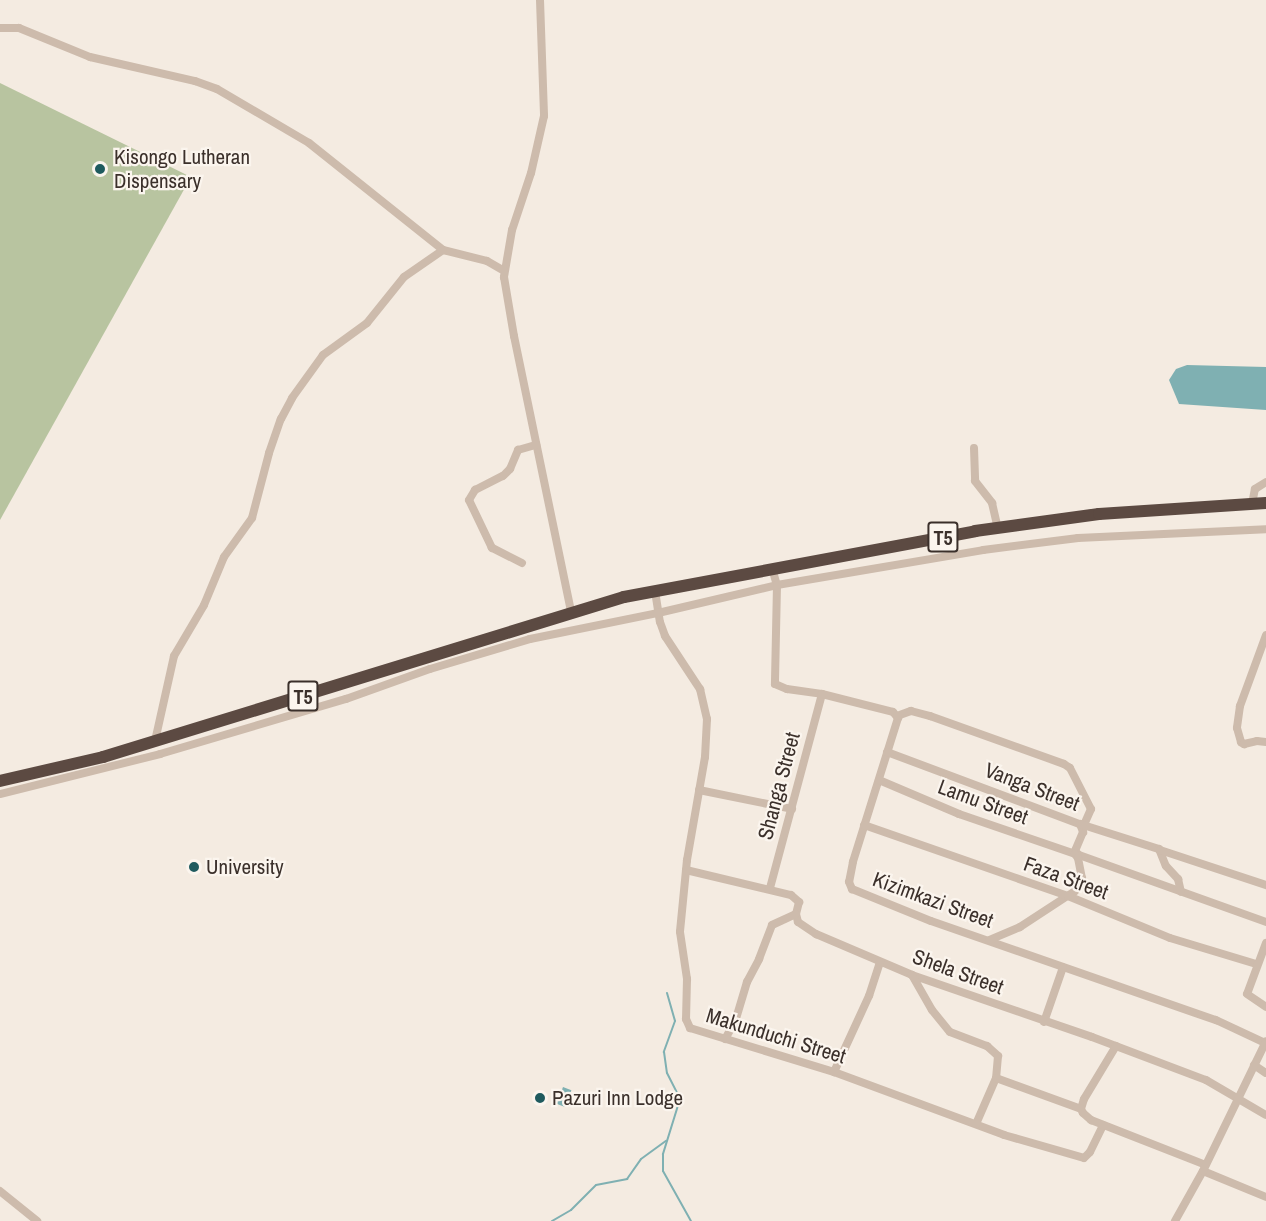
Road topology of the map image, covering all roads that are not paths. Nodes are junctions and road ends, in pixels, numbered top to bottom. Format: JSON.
{"nodes":[{"id":1,"x":540,"y":0,"type":"edge"},
{"id":2,"x":0,"y":28,"type":"edge"},
{"id":3,"x":443,"y":250,"type":"junction"},
{"id":4,"x":504,"y":271,"type":"junction"},
{"id":5,"x":536,"y":445,"type":"junction"},
{"id":6,"x":974,"y":448,"type":"dead end"},
{"id":7,"x":1266,"y":482,"type":"edge"},
{"id":8,"x":1266,"y":503,"type":"edge"},
{"id":9,"x":1252,"y":504,"type":"junction"},
{"id":10,"x":998,"y":528,"type":"junction"},
{"id":11,"x":1266,"y":529,"type":"edge"},
{"id":12,"x":522,"y":563,"type":"dead end"},
{"id":13,"x":772,"y":568,"type":"junction"},
{"id":14,"x":777,"y":585,"type":"junction"},
{"id":15,"x":655,"y":591,"type":"junction"},
{"id":16,"x":571,"y":611,"type":"junction"},
{"id":17,"x":658,"y":614,"type":"junction"},
{"id":18,"x":1266,"y":635,"type":"edge"},
{"id":19,"x":822,"y":694,"type":"junction"},
{"id":20,"x":897,"y":716,"type":"junction"},
{"id":21,"x":155,"y":741,"type":"junction"},
{"id":22,"x":1266,"y":742,"type":"edge"},
{"id":23,"x":887,"y":752,"type":"junction"},
{"id":24,"x":879,"y":780,"type":"junction"},
{"id":25,"x":0,"y":781,"type":"edge"},
{"id":26,"x":699,"y":790,"type":"junction"},
{"id":27,"x":0,"y":794,"type":"edge"},
{"id":28,"x":792,"y":809,"type":"junction"},
{"id":29,"x":1082,"y":824,"type":"junction"},
{"id":30,"x":864,"y":825,"type":"junction"},
{"id":31,"x":1160,"y":849,"type":"junction"},
{"id":32,"x":1076,"y":854,"type":"junction"},
{"id":33,"x":687,"y":870,"type":"junction"},
{"id":34,"x":1266,"y":885,"type":"edge"},
{"id":35,"x":770,"y":888,"type":"junction"},
{"id":36,"x":1181,"y":892,"type":"junction"},
{"id":37,"x":1068,"y":897,"type":"junction"},
{"id":38,"x":796,"y":914,"type":"junction"},
{"id":39,"x":1266,"y":922,"type":"edge"},
{"id":40,"x":990,"y":940,"type":"junction"},
{"id":41,"x":1266,"y":943,"type":"edge"},
{"id":42,"x":880,"y":962,"type":"junction"},
{"id":43,"x":1256,"y":964,"type":"junction"},
{"id":44,"x":1063,"y":967,"type":"junction"},
{"id":45,"x":912,"y":975,"type":"junction"},
{"id":46,"x":1266,"y":1007,"type":"edge"},
{"id":47,"x":1044,"y":1022,"type":"junction"},
{"id":48,"x":725,"y":1039,"type":"junction"},
{"id":49,"x":1266,"y":1042,"type":"edge"},
{"id":50,"x":1116,"y":1046,"type":"junction"},
{"id":51,"x":1254,"y":1065,"type":"junction"},
{"id":52,"x":834,"y":1072,"type":"junction"},
{"id":53,"x":1266,"y":1073,"type":"edge"},
{"id":54,"x":996,"y":1078,"type":"junction"},
{"id":55,"x":1239,"y":1099,"type":"junction"},
{"id":56,"x":1081,"y":1109,"type":"junction"},
{"id":57,"x":1266,"y":1115,"type":"edge"},
{"id":58,"x":976,"y":1124,"type":"junction"},
{"id":59,"x":1103,"y":1125,"type":"junction"},
{"id":60,"x":1205,"y":1168,"type":"junction"},
{"id":61,"x":0,"y":1191,"type":"edge"},
{"id":62,"x":1266,"y":1197,"type":"edge"},
{"id":63,"x":37,"y":1221,"type":"edge"},
{"id":64,"x":1175,"y":1221,"type":"edge"}],
"edges":[{"from":1,"to":4,"type":"street"},
{"from":2,"to":3,"type":"street"},
{"from":3,"to":4,"type":"street"},
{"from":3,"to":21,"type":"street"},
{"from":4,"to":5,"type":"street"},
{"from":5,"to":12,"type":"street"},
{"from":5,"to":16,"type":"street"},
{"from":6,"to":10,"type":"street"},
{"from":7,"to":9,"type":"street"},
{"from":8,"to":9,"type":"highway","number":"T5"},
{"from":9,"to":10,"type":"highway","number":"T5"},
{"from":10,"to":13,"type":"highway","number":"T5"},
{"from":11,"to":14,"type":"street"},
{"from":13,"to":14,"type":"street"},
{"from":13,"to":15,"type":"highway","number":"T5"},
{"from":14,"to":17,"type":"street"},
{"from":14,"to":19,"type":"street"},
{"from":15,"to":16,"type":"highway","number":"T5"},
{"from":15,"to":17,"type":"street","name":"Makunduchi Street"},
{"from":16,"to":21,"type":"highway","number":"T5"},
{"from":17,"to":26,"type":"street","name":"Makunduchi Street"},
{"from":17,"to":27,"type":"street"},
{"from":18,"to":22,"type":"street"},
{"from":19,"to":20,"type":"street"},
{"from":19,"to":28,"type":"street","name":"Shanga Street"},
{"from":20,"to":23,"type":"street","name":"Kizimkazi Street"},
{"from":20,"to":29,"type":"street"},
{"from":21,"to":25,"type":"highway","number":"T5"},
{"from":23,"to":24,"type":"street","name":"Kizimkazi Street"},
{"from":23,"to":29,"type":"street","name":"Vanga Street"},
{"from":24,"to":30,"type":"street","name":"Kizimkazi Street"},
{"from":24,"to":32,"type":"street","name":"Lamu Street"},
{"from":26,"to":28,"type":"street"},
{"from":26,"to":33,"type":"street","name":"Makunduchi Street"},
{"from":28,"to":35,"type":"street","name":"Shanga Street"},
{"from":29,"to":31,"type":"street"},
{"from":29,"to":32,"type":"street","name":"Vanga Street"},
{"from":30,"to":37,"type":"street","name":"Faza Street"},
{"from":30,"to":40,"type":"street","name":"Kizimkazi Street"},
{"from":31,"to":34,"type":"street"},
{"from":31,"to":36,"type":"street"},
{"from":32,"to":36,"type":"street"},
{"from":32,"to":37,"type":"street","name":"Vanga Street"},
{"from":33,"to":35,"type":"street","name":"Shela Street"},
{"from":33,"to":48,"type":"street","name":"Makunduchi Street"},
{"from":35,"to":38,"type":"street","name":"Shela Street"},
{"from":36,"to":39,"type":"street"},
{"from":37,"to":40,"type":"street"},
{"from":37,"to":43,"type":"street","name":"Faza Street"},
{"from":38,"to":42,"type":"street","name":"Shela Street"},
{"from":38,"to":48,"type":"street"},
{"from":40,"to":44,"type":"street","name":"Kizimkazi Street"},
{"from":41,"to":43,"type":"street"},
{"from":42,"to":45,"type":"street","name":"Shela Street"},
{"from":42,"to":52,"type":"street"},
{"from":43,"to":46,"type":"street"},
{"from":44,"to":47,"type":"street"},
{"from":44,"to":49,"type":"street","name":"Kizimkazi Street"},
{"from":45,"to":47,"type":"street","name":"Shela Street"},
{"from":45,"to":54,"type":"street"},
{"from":47,"to":50,"type":"street","name":"Shela Street"},
{"from":48,"to":52,"type":"street","name":"Makunduchi Street"},
{"from":49,"to":51,"type":"street"},
{"from":50,"to":55,"type":"street","name":"Shela Street"},
{"from":50,"to":56,"type":"street"},
{"from":51,"to":53,"type":"street"},
{"from":51,"to":55,"type":"street"},
{"from":52,"to":58,"type":"street","name":"Makunduchi Street"},
{"from":54,"to":56,"type":"street"},
{"from":54,"to":58,"type":"street"},
{"from":55,"to":57,"type":"street","name":"Shela Street"},
{"from":55,"to":60,"type":"street"},
{"from":56,"to":59,"type":"street"},
{"from":58,"to":59,"type":"street","name":"Makunduchi Street"},
{"from":59,"to":60,"type":"street"},
{"from":60,"to":62,"type":"street"},
{"from":60,"to":64,"type":"street"},
{"from":61,"to":63,"type":"street"}]}
